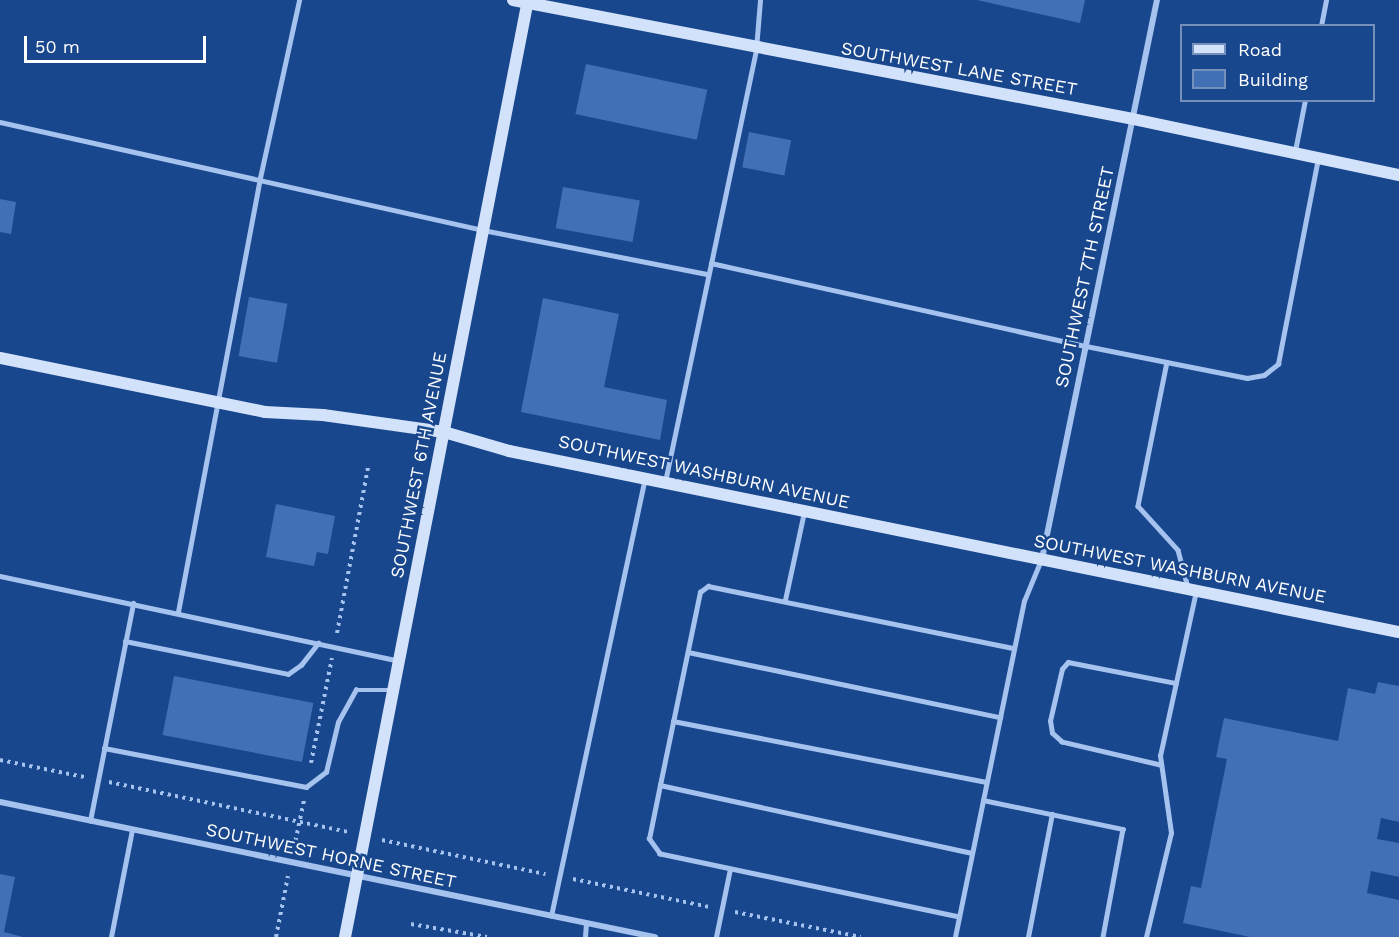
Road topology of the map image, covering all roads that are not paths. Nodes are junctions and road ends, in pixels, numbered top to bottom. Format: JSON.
{"nodes":[{"id":1,"x":298,"y":0,"type":"edge"},
{"id":2,"x":513,"y":0,"type":"edge"},
{"id":3,"x":760,"y":0,"type":"edge"},
{"id":4,"x":1156,"y":0,"type":"edge"},
{"id":5,"x":1326,"y":0,"type":"edge"},
{"id":6,"x":528,"y":2,"type":"edge"},
{"id":7,"x":1321,"y":24,"type":"edge"},
{"id":8,"x":756,"y":50,"type":"junction"},
{"id":9,"x":1305,"y":102,"type":"edge"},
{"id":10,"x":1133,"y":119,"type":"junction"},
{"id":11,"x":0,"y":122,"type":"edge"},
{"id":12,"x":1295,"y":151,"type":"junction"},
{"id":13,"x":1318,"y":155,"type":"junction"},
{"id":14,"x":1399,"y":175,"type":"edge"},
{"id":15,"x":260,"y":178,"type":"junction"},
{"id":16,"x":483,"y":230,"type":"junction"},
{"id":17,"x":711,"y":263,"type":"junction"},
{"id":18,"x":708,"y":274,"type":"junction"},
{"id":19,"x":1086,"y":346,"type":"junction"},
{"id":20,"x":0,"y":358,"type":"edge"},
{"id":21,"x":1167,"y":362,"type":"junction"},
{"id":22,"x":218,"y":403,"type":"junction"},
{"id":23,"x":444,"y":432,"type":"junction"},
{"id":24,"x":645,"y":478,"type":"junction"},
{"id":25,"x":665,"y":482,"type":"junction"},
{"id":26,"x":804,"y":512,"type":"junction"},
{"id":27,"x":1042,"y":559,"type":"junction"},
{"id":28,"x":0,"y":576,"type":"edge"},
{"id":29,"x":1192,"y":590,"type":"junction"},
{"id":30,"x":785,"y":600,"type":"junction"},
{"id":31,"x":133,"y":603,"type":"junction"},
{"id":32,"x":178,"y":612,"type":"junction"},
{"id":33,"x":1399,"y":632,"type":"edge"},
{"id":34,"x":126,"y":641,"type":"junction"},
{"id":35,"x":318,"y":643,"type":"junction"},
{"id":36,"x":1014,"y":648,"type":"junction"},
{"id":37,"x":688,"y":652,"type":"junction"},
{"id":38,"x":399,"y":660,"type":"junction"},
{"id":39,"x":1176,"y":683,"type":"junction"},
{"id":40,"x":393,"y":690,"type":"junction"},
{"id":41,"x":1000,"y":717,"type":"junction"},
{"id":42,"x":673,"y":722,"type":"junction"},
{"id":43,"x":105,"y":748,"type":"junction"},
{"id":44,"x":1161,"y":765,"type":"junction"},
{"id":45,"x":986,"y":782,"type":"junction"},
{"id":46,"x":660,"y":785,"type":"junction"},
{"id":47,"x":983,"y":800,"type":"junction"},
{"id":48,"x":0,"y":802,"type":"edge"},
{"id":49,"x":1052,"y":814,"type":"junction"},
{"id":50,"x":90,"y":821,"type":"junction"},
{"id":51,"x":132,"y":830,"type":"junction"},
{"id":52,"x":972,"y":853,"type":"junction"},
{"id":53,"x":730,"y":869,"type":"junction"},
{"id":54,"x":357,"y":876,"type":"junction"},
{"id":55,"x":551,"y":916,"type":"junction"},
{"id":56,"x":959,"y":916,"type":"junction"},
{"id":57,"x":586,"y":923,"type":"junction"},
{"id":58,"x":111,"y":937,"type":"edge"},
{"id":59,"x":345,"y":937,"type":"edge"},
{"id":60,"x":585,"y":937,"type":"edge"},
{"id":61,"x":656,"y":937,"type":"edge"},
{"id":62,"x":716,"y":937,"type":"edge"},
{"id":63,"x":954,"y":937,"type":"edge"},
{"id":64,"x":1028,"y":937,"type":"edge"},
{"id":65,"x":1103,"y":937,"type":"edge"},
{"id":66,"x":1146,"y":937,"type":"edge"}],
"edges":[{"from":1,"to":15,"type":"lane"},
{"from":2,"to":6,"type":"main road","name":"SOUTHWEST LANE STREET"},
{"from":3,"to":8,"type":"lane"},
{"from":4,"to":10,"type":"street","name":"SOUTHWEST 7TH STREET"},
{"from":5,"to":7,"type":"lane"},
{"from":6,"to":8,"type":"main road","name":"SOUTHWEST LANE STREET"},
{"from":6,"to":16,"type":"main road","name":"SOUTHWEST 6TH AVENUE"},
{"from":8,"to":10,"type":"main road","name":"SOUTHWEST LANE STREET"},
{"from":8,"to":17,"type":"lane"},
{"from":9,"to":12,"type":"lane"},
{"from":10,"to":12,"type":"main road","name":"SOUTHWEST LANE STREET"},
{"from":10,"to":19,"type":"street","name":"SOUTHWEST 7TH STREET"},
{"from":11,"to":15,"type":"lane"},
{"from":12,"to":13,"type":"main road","name":"SOUTHWEST LANE STREET"},
{"from":13,"to":14,"type":"main road","name":"SOUTHWEST LANE STREET"},
{"from":13,"to":21,"type":"lane"},
{"from":15,"to":16,"type":"lane"},
{"from":15,"to":22,"type":"lane"},
{"from":16,"to":18,"type":"lane"},
{"from":16,"to":23,"type":"main road","name":"SOUTHWEST 6TH AVENUE"},
{"from":17,"to":18,"type":"lane"},
{"from":17,"to":19,"type":"lane"},
{"from":18,"to":25,"type":"lane"},
{"from":19,"to":21,"type":"lane"},
{"from":19,"to":27,"type":"street","name":"SOUTHWEST 7TH STREET"},
{"from":20,"to":22,"type":"main road","name":"SOUTHWEST WASHBURN AVENUE"},
{"from":21,"to":29,"type":"lane"},
{"from":22,"to":23,"type":"main road","name":"SOUTHWEST WASHBURN AVENUE"},
{"from":22,"to":32,"type":"lane"},
{"from":23,"to":24,"type":"main road","name":"SOUTHWEST WASHBURN AVENUE"},
{"from":23,"to":38,"type":"main road","name":"SOUTHWEST 6TH AVENUE"},
{"from":24,"to":25,"type":"main road","name":"SOUTHWEST WASHBURN AVENUE"},
{"from":24,"to":55,"type":"lane"},
{"from":25,"to":26,"type":"main road","name":"SOUTHWEST WASHBURN AVENUE"},
{"from":26,"to":27,"type":"main road","name":"SOUTHWEST WASHBURN AVENUE"},
{"from":26,"to":30,"type":"lane"},
{"from":27,"to":29,"type":"main road","name":"SOUTHWEST WASHBURN AVENUE"},
{"from":27,"to":36,"type":"lane"},
{"from":28,"to":31,"type":"lane"},
{"from":29,"to":33,"type":"main road","name":"SOUTHWEST WASHBURN AVENUE"},
{"from":29,"to":39,"type":"lane"},
{"from":30,"to":36,"type":"lane"},
{"from":30,"to":37,"type":"lane"},
{"from":31,"to":32,"type":"lane"},
{"from":31,"to":34,"type":"lane"},
{"from":32,"to":35,"type":"lane"},
{"from":34,"to":35,"type":"lane"},
{"from":34,"to":43,"type":"lane"},
{"from":35,"to":38,"type":"lane"},
{"from":36,"to":41,"type":"lane"},
{"from":37,"to":41,"type":"lane"},
{"from":37,"to":42,"type":"lane"},
{"from":38,"to":40,"type":"main road","name":"SOUTHWEST 6TH AVENUE"},
{"from":39,"to":44,"type":"lane"},
{"from":39,"to":44,"type":"lane"},
{"from":40,"to":43,"type":"lane"},
{"from":40,"to":54,"type":"main road","name":"SOUTHWEST 6TH AVENUE"},
{"from":41,"to":45,"type":"lane"},
{"from":42,"to":45,"type":"lane"},
{"from":42,"to":46,"type":"lane"},
{"from":43,"to":50,"type":"lane"},
{"from":44,"to":66,"type":"lane"},
{"from":45,"to":47,"type":"lane"},
{"from":46,"to":52,"type":"lane"},
{"from":46,"to":53,"type":"lane"},
{"from":47,"to":49,"type":"lane"},
{"from":47,"to":52,"type":"lane"},
{"from":48,"to":50,"type":"street","name":"SOUTHWEST HORNE STREET"},
{"from":49,"to":64,"type":"lane"},
{"from":49,"to":65,"type":"lane"},
{"from":50,"to":51,"type":"street","name":"SOUTHWEST HORNE STREET"},
{"from":51,"to":54,"type":"street","name":"SOUTHWEST HORNE STREET"},
{"from":51,"to":58,"type":"lane"},
{"from":52,"to":56,"type":"lane"},
{"from":53,"to":56,"type":"lane"},
{"from":53,"to":62,"type":"lane"},
{"from":54,"to":55,"type":"street","name":"SOUTHWEST HORNE STREET"},
{"from":54,"to":59,"type":"main road","name":"SOUTHWEST 6TH AVENUE"},
{"from":55,"to":57,"type":"street","name":"SOUTHWEST HORNE STREET"},
{"from":56,"to":63,"type":"lane"},
{"from":57,"to":60,"type":"lane"},
{"from":57,"to":61,"type":"street","name":"SOUTHWEST HORNE STREET"}]}
